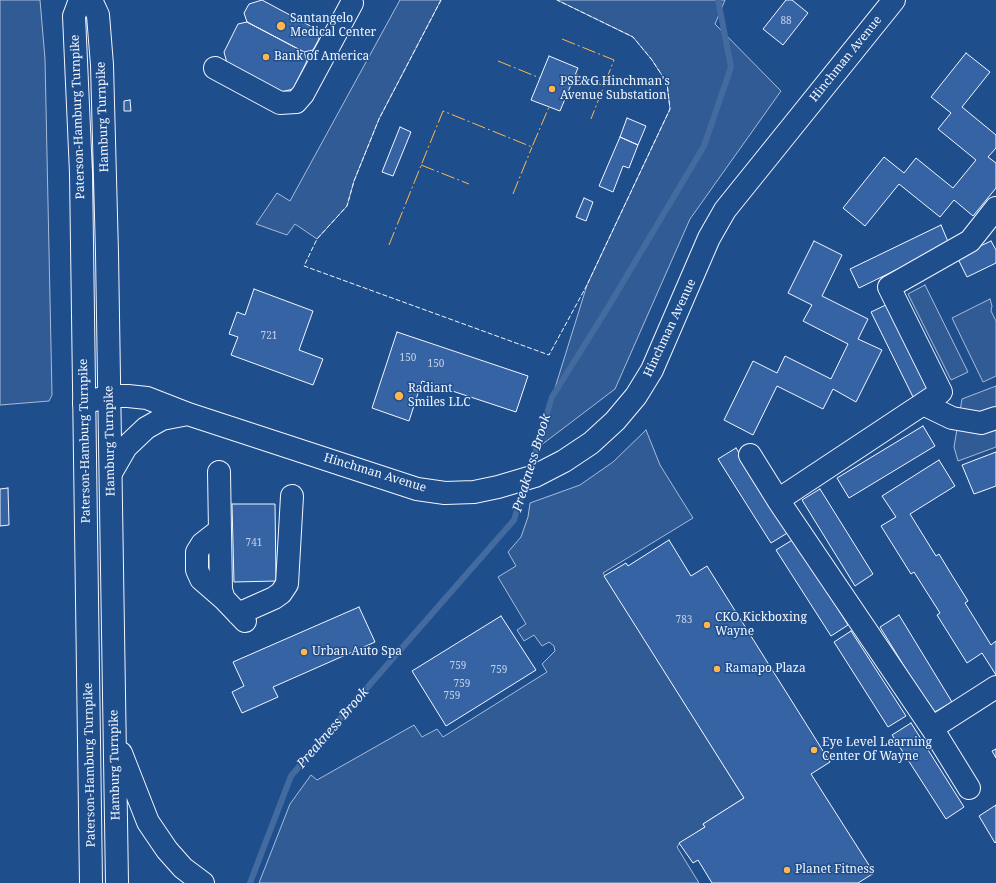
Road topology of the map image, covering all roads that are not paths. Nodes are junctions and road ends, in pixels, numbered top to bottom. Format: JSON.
{"nodes":[{"id":1,"x":80,"y":0,"type":"edge"},
{"id":2,"x":91,"y":0,"type":"edge"},
{"id":3,"x":894,"y":0,"type":"edge"},
{"id":4,"x":352,"y":3,"type":"dead end"},
{"id":5,"x":215,"y":68,"type":"dead end"},
{"id":6,"x":996,"y":208,"type":"edge"},
{"id":7,"x":109,"y":396,"type":"junction"},
{"id":8,"x":84,"y":403,"type":"junction"},
{"id":9,"x":923,"y":404,"type":"junction"},
{"id":10,"x":188,"y":414,"type":"junction"},
{"id":11,"x":996,"y":418,"type":"edge"},
{"id":12,"x":750,"y":455,"type":"dead end"},
{"id":13,"x":219,"y":472,"type":"dead end"},
{"id":14,"x":111,"y":473,"type":"junction"},
{"id":15,"x":292,"y":496,"type":"dead end"},
{"id":16,"x":778,"y":500,"type":"junction"},
{"id":17,"x":996,"y":687,"type":"edge"},
{"id":18,"x":932,"y":728,"type":"junction"},
{"id":19,"x":115,"y":734,"type":"junction"},
{"id":20,"x":969,"y":788,"type":"dead end"},
{"id":21,"x":91,"y":883,"type":"edge"},
{"id":22,"x":117,"y":883,"type":"edge"},
{"id":23,"x":202,"y":883,"type":"edge"}],
"edges":[{"from":1,"to":8,"type":"main road","name":"Paterson-Hamburg Turnpike"},
{"from":2,"to":7,"type":"main road","name":"Hamburg Turnpike"},
{"from":3,"to":10,"type":"main road","name":"Hinchman Avenue"},
{"from":4,"to":5,"type":"main road"},
{"from":6,"to":9,"type":"main road"},
{"from":7,"to":8,"type":"main road","name":"Hinchman Avenue"},
{"from":7,"to":10,"type":"main road","name":"Hinchman Avenue"},
{"from":7,"to":14,"type":"main road","name":"Hamburg Turnpike"},
{"from":8,"to":21,"type":"main road","name":"Paterson-Hamburg Turnpike"},
{"from":9,"to":11,"type":"main road"},
{"from":9,"to":16,"type":"main road"},
{"from":10,"to":14,"type":"main road"},
{"from":12,"to":16,"type":"main road"},
{"from":13,"to":15,"type":"main road"},
{"from":14,"to":19,"type":"main road","name":"Hamburg Turnpike"},
{"from":16,"to":18,"type":"main road"},
{"from":17,"to":18,"type":"main road"},
{"from":18,"to":20,"type":"main road"},
{"from":19,"to":22,"type":"main road","name":"Hamburg Turnpike"},
{"from":19,"to":23,"type":"main road"}]}
